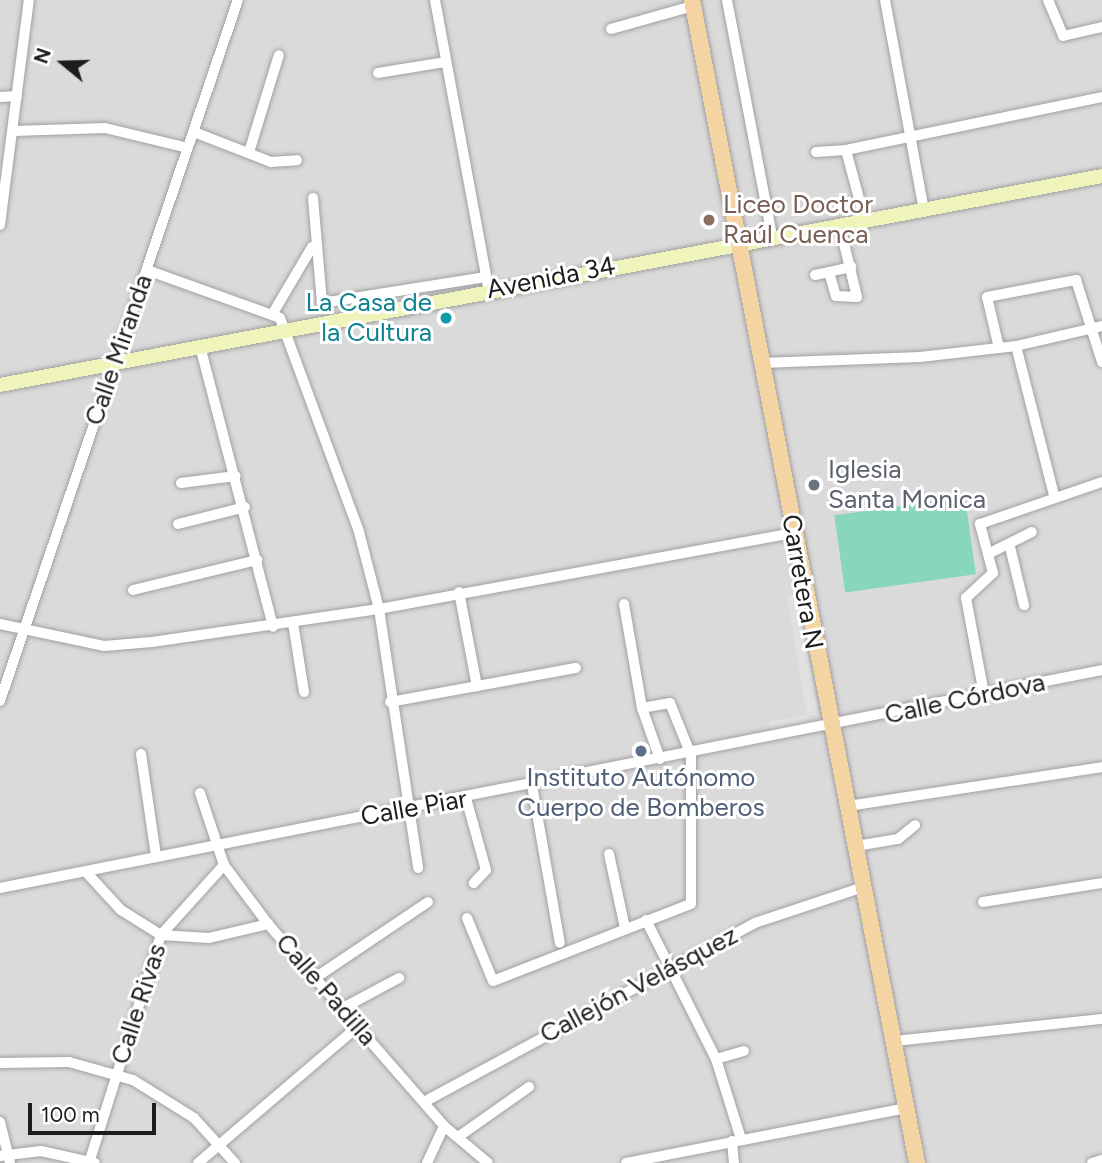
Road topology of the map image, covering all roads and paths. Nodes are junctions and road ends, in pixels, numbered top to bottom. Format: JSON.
{"nodes":[{"id":1,"x":29,"y":0,"type":"edge"},
{"id":2,"x":238,"y":0,"type":"edge"},
{"id":3,"x":435,"y":0,"type":"edge"},
{"id":4,"x":727,"y":0,"type":"edge"},
{"id":5,"x":885,"y":0,"type":"edge"},
{"id":6,"x":1048,"y":0,"type":"edge"},
{"id":7,"x":692,"y":3,"type":"edge"},
{"id":8,"x":1102,"y":27,"type":"edge"},
{"id":9,"x":611,"y":29,"type":"dead end"},
{"id":10,"x":279,"y":55,"type":"dead end"},
{"id":11,"x":446,"y":62,"type":"junction"},
{"id":12,"x":378,"y":73,"type":"dead end"},
{"id":13,"x":17,"y":96,"type":"junction"},
{"id":14,"x":0,"y":97,"type":"edge"},
{"id":15,"x":1102,"y":97,"type":"edge"},
{"id":16,"x":15,"y":131,"type":"junction"},
{"id":17,"x":194,"y":132,"type":"junction"},
{"id":18,"x":910,"y":133,"type":"junction"},
{"id":19,"x":188,"y":148,"type":"junction"},
{"id":20,"x":250,"y":149,"type":"junction"},
{"id":21,"x":846,"y":150,"type":"junction"},
{"id":22,"x":816,"y":152,"type":"dead end"},
{"id":23,"x":297,"y":160,"type":"dead end"},
{"id":24,"x":1102,"y":176,"type":"edge"},
{"id":25,"x":313,"y":198,"type":"dead end"},
{"id":26,"x":924,"y":211,"type":"junction"},
{"id":27,"x":865,"y":221,"type":"junction"},
{"id":28,"x":0,"y":225,"type":"edge"},
{"id":29,"x":840,"y":226,"type":"junction"},
{"id":30,"x":772,"y":236,"type":"junction"},
{"id":31,"x":740,"y":242,"type":"junction"},
{"id":32,"x":313,"y":244,"type":"junction"},
{"id":33,"x":851,"y":267,"type":"junction"},
{"id":34,"x":147,"y":270,"type":"junction"},
{"id":35,"x":829,"y":272,"type":"junction"},
{"id":36,"x":815,"y":275,"type":"dead end"},
{"id":37,"x":487,"y":284,"type":"junction"},
{"id":38,"x":273,"y":313,"type":"junction"},
{"id":39,"x":1098,"y":326,"type":"edge"},
{"id":40,"x":285,"y":330,"type":"junction"},
{"id":41,"x":201,"y":346,"type":"junction"},
{"id":42,"x":1016,"y":346,"type":"junction"},
{"id":43,"x":999,"y":348,"type":"junction"},
{"id":44,"x":1102,"y":362,"type":"edge"},
{"id":45,"x":116,"y":363,"type":"junction"},
{"id":46,"x":762,"y":363,"type":"junction"},
{"id":47,"x":0,"y":384,"type":"edge"},
{"id":48,"x":236,"y":476,"type":"junction"},
{"id":49,"x":1102,"y":482,"type":"edge"},
{"id":50,"x":181,"y":484,"type":"dead end"},
{"id":51,"x":1054,"y":495,"type":"junction"},
{"id":52,"x":245,"y":507,"type":"junction"},
{"id":53,"x":178,"y":524,"type":"dead end"},
{"id":54,"x":1032,"y":532,"type":"dead end"},
{"id":55,"x":793,"y":533,"type":"junction"},
{"id":56,"x":1010,"y":547,"type":"junction"},
{"id":57,"x":988,"y":554,"type":"junction"},
{"id":58,"x":257,"y":560,"type":"junction"},
{"id":59,"x":133,"y":590,"type":"dead end"},
{"id":60,"x":458,"y":592,"type":"junction"},
{"id":61,"x":624,"y":604,"type":"dead end"},
{"id":62,"x":1024,"y":605,"type":"dead end"},
{"id":63,"x":379,"y":609,"type":"junction"},
{"id":64,"x":293,"y":623,"type":"junction"},
{"id":65,"x":0,"y":624,"type":"edge"},
{"id":66,"x":273,"y":627,"type":"junction"},
{"id":67,"x":22,"y":632,"type":"junction"},
{"id":68,"x":576,"y":668,"type":"dead end"},
{"id":69,"x":1102,"y":670,"type":"edge"},
{"id":70,"x":477,"y":686,"type":"junction"},
{"id":71,"x":303,"y":692,"type":"dead end"},
{"id":72,"x":984,"y":694,"type":"junction"},
{"id":73,"x":0,"y":701,"type":"edge"},
{"id":74,"x":390,"y":702,"type":"junction"},
{"id":75,"x":642,"y":708,"type":"junction"},
{"id":76,"x":828,"y":728,"type":"junction"},
{"id":77,"x":141,"y":754,"type":"dead end"},
{"id":78,"x":691,"y":755,"type":"junction"},
{"id":79,"x":660,"y":759,"type":"junction"},
{"id":80,"x":1102,"y":767,"type":"edge"},
{"id":81,"x":532,"y":785,"type":"junction"},
{"id":82,"x":200,"y":793,"type":"dead end"},
{"id":83,"x":466,"y":798,"type":"junction"},
{"id":84,"x":848,"y":806,"type":"junction"},
{"id":85,"x":404,"y":810,"type":"junction"},
{"id":86,"x":915,"y":825,"type":"dead end"},
{"id":87,"x":217,"y":843,"type":"junction"},
{"id":88,"x":856,"y":846,"type":"junction"},
{"id":89,"x":609,"y":853,"type":"dead end"},
{"id":90,"x":156,"y":856,"type":"junction"},
{"id":91,"x":224,"y":865,"type":"junction"},
{"id":92,"x":418,"y":868,"type":"dead end"},
{"id":93,"x":86,"y":872,"type":"junction"},
{"id":94,"x":474,"y":883,"type":"dead end"},
{"id":95,"x":1102,"y":883,"type":"edge"},
{"id":96,"x":863,"y":887,"type":"junction"},
{"id":97,"x":0,"y":888,"type":"edge"},
{"id":98,"x":428,"y":902,"type":"dead end"},
{"id":99,"x":983,"y":902,"type":"dead end"},
{"id":100,"x":467,"y":918,"type":"dead end"},
{"id":101,"x":646,"y":920,"type":"junction"},
{"id":102,"x":268,"y":924,"type":"junction"},
{"id":103,"x":625,"y":928,"type":"junction"},
{"id":104,"x":161,"y":935,"type":"junction"},
{"id":105,"x":560,"y":943,"type":"dead end"},
{"id":106,"x":673,"y":972,"type":"junction"},
{"id":107,"x":315,"y":978,"type":"junction"},
{"id":108,"x":399,"y":978,"type":"dead end"},
{"id":109,"x":341,"y":1009,"type":"junction"},
{"id":110,"x":1102,"y":1019,"type":"edge"},
{"id":111,"x":357,"y":1027,"type":"junction"},
{"id":112,"x":895,"y":1041,"type":"junction"},
{"id":113,"x":744,"y":1051,"type":"dead end"},
{"id":114,"x":716,"y":1059,"type":"junction"},
{"id":115,"x":0,"y":1063,"type":"edge"},
{"id":116,"x":116,"y":1073,"type":"junction"},
{"id":117,"x":529,"y":1087,"type":"dead end"},
{"id":118,"x":424,"y":1102,"type":"junction"},
{"id":119,"x":907,"y":1108,"type":"junction"},
{"id":120,"x":0,"y":1122,"type":"edge"},
{"id":121,"x":444,"y":1126,"type":"junction"},
{"id":122,"x":458,"y":1137,"type":"junction"},
{"id":123,"x":736,"y":1140,"type":"junction"},
{"id":124,"x":220,"y":1144,"type":"junction"},
{"id":125,"x":6,"y":1158,"type":"edge"},
{"id":126,"x":1102,"y":1160,"type":"edge"},
{"id":127,"x":91,"y":1162,"type":"edge"},
{"id":128,"x":198,"y":1163,"type":"edge"},
{"id":129,"x":234,"y":1163,"type":"edge"},
{"id":130,"x":427,"y":1163,"type":"edge"},
{"id":131,"x":488,"y":1163,"type":"edge"},
{"id":132,"x":626,"y":1163,"type":"edge"},
{"id":133,"x":734,"y":1163,"type":"edge"},
{"id":134,"x":917,"y":1163,"type":"edge"},
{"id":135,"x":1092,"y":1163,"type":"edge"}],
"edges":[{"from":1,"to":13,"type":"street"},
{"from":2,"to":17,"type":"street","name":"Calle Miranda"},
{"from":3,"to":11,"type":"street"},
{"from":4,"to":30,"type":"street"},
{"from":5,"to":18,"type":"street"},
{"from":6,"to":8,"type":"street"},
{"from":7,"to":9,"type":"street"},
{"from":7,"to":31,"type":"main road","name":"Carretera N"},
{"from":10,"to":20,"type":"street"},
{"from":11,"to":12,"type":"street"},
{"from":11,"to":37,"type":"street"},
{"from":13,"to":14,"type":"street"},
{"from":13,"to":16,"type":"street"},
{"from":15,"to":18,"type":"street"},
{"from":16,"to":19,"type":"street"},
{"from":16,"to":28,"type":"street"},
{"from":17,"to":19,"type":"street","name":"Calle Miranda"},
{"from":17,"to":20,"type":"street"},
{"from":18,"to":21,"type":"street"},
{"from":18,"to":26,"type":"street"},
{"from":19,"to":34,"type":"street","name":"Calle Miranda"},
{"from":20,"to":23,"type":"street"},
{"from":21,"to":22,"type":"street"},
{"from":21,"to":27,"type":"street"},
{"from":24,"to":26,"type":"street","name":"Avenida 34"},
{"from":25,"to":32,"type":"street"},
{"from":26,"to":27,"type":"street","name":"Avenida 34"},
{"from":27,"to":29,"type":"street","name":"Avenida 34"},
{"from":29,"to":30,"type":"street","name":"Avenida 34"},
{"from":29,"to":33,"type":"street"},
{"from":30,"to":31,"type":"street","name":"Avenida 34"},
{"from":31,"to":37,"type":"street","name":"Avenida 34"},
{"from":31,"to":46,"type":"main road","name":"Carretera N"},
{"from":32,"to":37,"type":"street"},
{"from":32,"to":38,"type":"street"},
{"from":33,"to":35,"type":"street"},
{"from":33,"to":35,"type":"street"},
{"from":34,"to":38,"type":"street"},
{"from":34,"to":45,"type":"street","name":"Calle Miranda"},
{"from":35,"to":36,"type":"street"},
{"from":37,"to":40,"type":"street","name":"Avenida 34"},
{"from":38,"to":40,"type":"street"},
{"from":39,"to":42,"type":"street"},
{"from":39,"to":43,"type":"street"},
{"from":39,"to":44,"type":"street"},
{"from":40,"to":41,"type":"street","name":"Avenida 34"},
{"from":40,"to":63,"type":"street"},
{"from":41,"to":45,"type":"street","name":"Avenida 34"},
{"from":41,"to":48,"type":"street"},
{"from":42,"to":43,"type":"street"},
{"from":42,"to":51,"type":"street"},
{"from":43,"to":46,"type":"street"},
{"from":45,"to":47,"type":"street","name":"Avenida 34"},
{"from":45,"to":67,"type":"street","name":"Calle Miranda"},
{"from":46,"to":55,"type":"main road","name":"Carretera N"},
{"from":48,"to":50,"type":"street"},
{"from":48,"to":52,"type":"street"},
{"from":49,"to":51,"type":"street"},
{"from":51,"to":57,"type":"street"},
{"from":52,"to":53,"type":"street"},
{"from":52,"to":58,"type":"street"},
{"from":54,"to":56,"type":"street"},
{"from":55,"to":60,"type":"street"},
{"from":55,"to":76,"type":"main road","name":"Carretera N"},
{"from":56,"to":57,"type":"street"},
{"from":56,"to":62,"type":"street"},
{"from":57,"to":72,"type":"street"},
{"from":58,"to":59,"type":"street"},
{"from":58,"to":66,"type":"street"},
{"from":60,"to":63,"type":"street"},
{"from":60,"to":70,"type":"street"},
{"from":61,"to":75,"type":"street"},
{"from":63,"to":64,"type":"street"},
{"from":63,"to":74,"type":"street"},
{"from":64,"to":66,"type":"street"},
{"from":64,"to":71,"type":"street"},
{"from":65,"to":67,"type":"street"},
{"from":66,"to":67,"type":"street"},
{"from":67,"to":73,"type":"street","name":"Calle Miranda"},
{"from":68,"to":70,"type":"street"},
{"from":69,"to":72,"type":"street","name":"Calle Córdova"},
{"from":70,"to":74,"type":"street"},
{"from":72,"to":76,"type":"street","name":"Calle Córdova"},
{"from":74,"to":85,"type":"street"},
{"from":75,"to":78,"type":"street"},
{"from":75,"to":79,"type":"street"},
{"from":76,"to":78,"type":"street","name":"Calle Piar"},
{"from":76,"to":84,"type":"main road","name":"Carretera N"},
{"from":77,"to":90,"type":"street"},
{"from":78,"to":79,"type":"street","name":"Calle Piar"},
{"from":78,"to":101,"type":"street"},
{"from":79,"to":81,"type":"street","name":"Calle Piar"},
{"from":80,"to":84,"type":"street"},
{"from":81,"to":83,"type":"street","name":"Calle Piar"},
{"from":81,"to":105,"type":"street"},
{"from":82,"to":87,"type":"street","name":"Calle Padilla"},
{"from":83,"to":85,"type":"street","name":"Calle Piar"},
{"from":83,"to":94,"type":"street"},
{"from":84,"to":88,"type":"main road","name":"Carretera N"},
{"from":85,"to":87,"type":"street","name":"Calle Piar"},
{"from":85,"to":92,"type":"street"},
{"from":86,"to":88,"type":"street"},
{"from":87,"to":90,"type":"street","name":"Calle Piar"},
{"from":87,"to":91,"type":"street","name":"Calle Padilla"},
{"from":88,"to":96,"type":"main road","name":"Carretera N"},
{"from":89,"to":103,"type":"street"},
{"from":90,"to":93,"type":"street","name":"Calle Piar"},
{"from":91,"to":102,"type":"street","name":"Calle Padilla"},
{"from":91,"to":104,"type":"street","name":"Calle Rivas"},
{"from":93,"to":97,"type":"street","name":"Calle Piar"},
{"from":93,"to":104,"type":"street"},
{"from":95,"to":99,"type":"street"},
{"from":96,"to":106,"type":"street","name":"Callejón Velásquez"},
{"from":96,"to":112,"type":"main road","name":"Carretera N"},
{"from":98,"to":107,"type":"street"},
{"from":100,"to":103,"type":"street"},
{"from":101,"to":103,"type":"street"},
{"from":101,"to":106,"type":"street"},
{"from":102,"to":104,"type":"street"},
{"from":102,"to":107,"type":"street","name":"Calle Padilla"},
{"from":104,"to":116,"type":"street","name":"Calle Rivas"},
{"from":106,"to":114,"type":"street"},
{"from":106,"to":118,"type":"street","name":"Callejón Velásquez"},
{"from":107,"to":109,"type":"street","name":"Calle Padilla"},
{"from":108,"to":109,"type":"street"},
{"from":109,"to":111,"type":"street","name":"Calle Padilla"},
{"from":110,"to":112,"type":"street"},
{"from":111,"to":118,"type":"street","name":"Calle Padilla"},
{"from":111,"to":124,"type":"street"},
{"from":112,"to":119,"type":"main road","name":"Carretera N"},
{"from":113,"to":114,"type":"street"},
{"from":114,"to":123,"type":"street"},
{"from":115,"to":116,"type":"street"},
{"from":116,"to":124,"type":"street"},
{"from":116,"to":127,"type":"street","name":"Calle Rivas"},
{"from":117,"to":122,"type":"street"},
{"from":118,"to":121,"type":"street","name":"Calle Padilla"},
{"from":119,"to":123,"type":"street"},
{"from":119,"to":134,"type":"main road","name":"Carretera N"},
{"from":120,"to":125,"type":"street"},
{"from":121,"to":122,"type":"street","name":"Calle Padilla"},
{"from":121,"to":130,"type":"street"},
{"from":122,"to":131,"type":"street","name":"Calle Padilla"},
{"from":123,"to":132,"type":"street"},
{"from":123,"to":133,"type":"street"},
{"from":124,"to":128,"type":"street"},
{"from":124,"to":129,"type":"street"},
{"from":125,"to":127,"type":"street"},
{"from":126,"to":135,"type":"street"}]}
